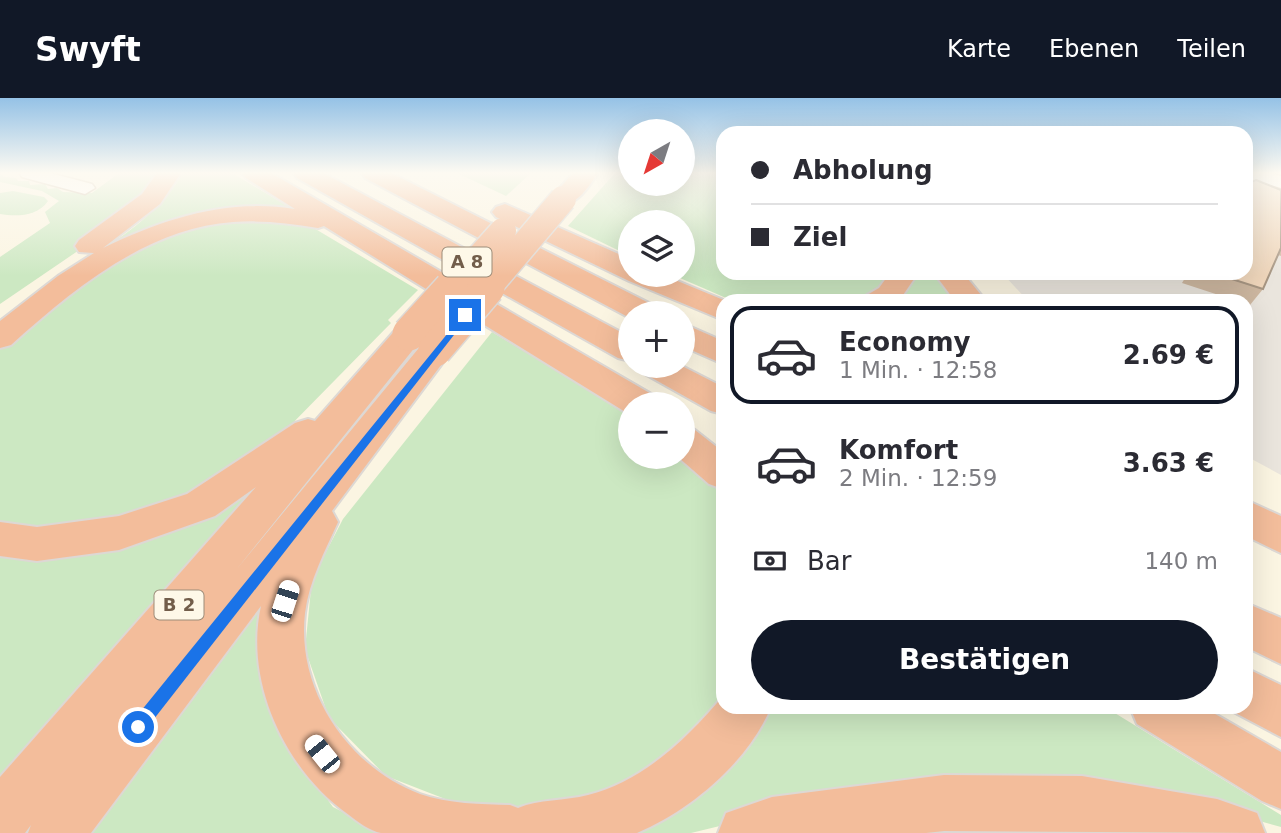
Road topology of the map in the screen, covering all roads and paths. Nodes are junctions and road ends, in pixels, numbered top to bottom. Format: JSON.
{"nodes":[{"id":1,"x":140,"y":207,"type":"edge"},
{"id":2,"x":311,"y":207,"type":"edge"},
{"id":3,"x":368,"y":207,"type":"edge"},
{"id":4,"x":439,"y":207,"type":"edge"},
{"id":5,"x":496,"y":207,"type":"edge"},
{"id":6,"x":537,"y":207,"type":"edge"},
{"id":7,"x":356,"y":234,"type":"junction"},
{"id":8,"x":618,"y":264,"type":"edge"},
{"id":9,"x":954,"y":280,"type":"edge"},
{"id":10,"x":667,"y":287,"type":"edge"},
{"id":11,"x":670,"y":287,"type":"edge"},
{"id":12,"x":965,"y":294,"type":"edge"},
{"id":13,"x":621,"y":301,"type":"edge"},
{"id":14,"x":716,"y":303,"type":"edge"},
{"id":15,"x":716,"y":308,"type":"edge"},
{"id":16,"x":0,"y":312,"type":"edge"},
{"id":17,"x":0,"y":338,"type":"edge"},
{"id":18,"x":695,"y":340,"type":"edge"},
{"id":19,"x":422,"y":342,"type":"junction"},
{"id":20,"x":618,"y":344,"type":"edge"},
{"id":21,"x":716,"y":350,"type":"edge"},
{"id":22,"x":680,"y":378,"type":"edge"},
{"id":23,"x":620,"y":392,"type":"edge"},
{"id":24,"x":360,"y":393,"type":"junction"},
{"id":25,"x":716,"y":397,"type":"edge"},
{"id":26,"x":695,"y":436,"type":"edge"},
{"id":27,"x":716,"y":447,"type":"edge"},
{"id":28,"x":695,"y":450,"type":"edge"},
{"id":29,"x":341,"y":468,"type":"junction"},
{"id":30,"x":716,"y":468,"type":"edge"},
{"id":31,"x":1253,"y":520,"type":"edge"},
{"id":32,"x":1281,"y":536,"type":"edge"},
{"id":33,"x":1253,"y":538,"type":"edge"},
{"id":34,"x":0,"y":539,"type":"edge"},
{"id":35,"x":1281,"y":550,"type":"edge"},
{"id":36,"x":1253,"y":628,"type":"edge"},
{"id":37,"x":1281,"y":642,"type":"edge"},
{"id":38,"x":1253,"y":696,"type":"edge"},
{"id":39,"x":1281,"y":712,"type":"edge"},
{"id":40,"x":741,"y":714,"type":"edge"},
{"id":41,"x":1167,"y":714,"type":"edge"},
{"id":42,"x":1281,"y":782,"type":"edge"},
{"id":43,"x":0,"y":819,"type":"edge"},
{"id":44,"x":55,"y":833,"type":"edge"},
{"id":45,"x":510,"y":833,"type":"edge"},
{"id":46,"x":526,"y":833,"type":"edge"},
{"id":47,"x":746,"y":833,"type":"edge"},
{"id":48,"x":1237,"y":833,"type":"edge"}],
"edges":[{"from":1,"to":16,"type":"highway"},
{"from":2,"to":7,"type":"highway"},
{"from":3,"to":20,"type":"highway","number":"A 8"},
{"from":4,"to":13,"type":"highway","number":"A 8"},
{"from":5,"to":8,"type":"highway"},
{"from":6,"to":19,"type":"highway","number":"B 2","bridge":true},
{"from":7,"to":17,"type":"highway"},
{"from":7,"to":23,"type":"highway"},
{"from":9,"to":12,"type":"highway"},
{"from":10,"to":15,"type":"highway"},
{"from":11,"to":14,"type":"highway"},
{"from":18,"to":21,"type":"highway"},
{"from":19,"to":24,"type":"highway","number":"B 2"},
{"from":19,"to":29,"type":"highway","number":"B 2"},
{"from":22,"to":25,"type":"highway"},
{"from":24,"to":34,"type":"highway"},
{"from":24,"to":43,"type":"highway","number":"B 2"},
{"from":26,"to":27,"type":"highway"},
{"from":28,"to":30,"type":"highway"},
{"from":29,"to":44,"type":"highway","number":"B 2"},
{"from":29,"to":45,"type":"highway"},
{"from":31,"to":32,"type":"highway"},
{"from":33,"to":35,"type":"highway"},
{"from":36,"to":37,"type":"highway"},
{"from":38,"to":39,"type":"highway"},
{"from":40,"to":46,"type":"highway"},
{"from":41,"to":42,"type":"highway"},
{"from":47,"to":48,"type":"highway"}]}
